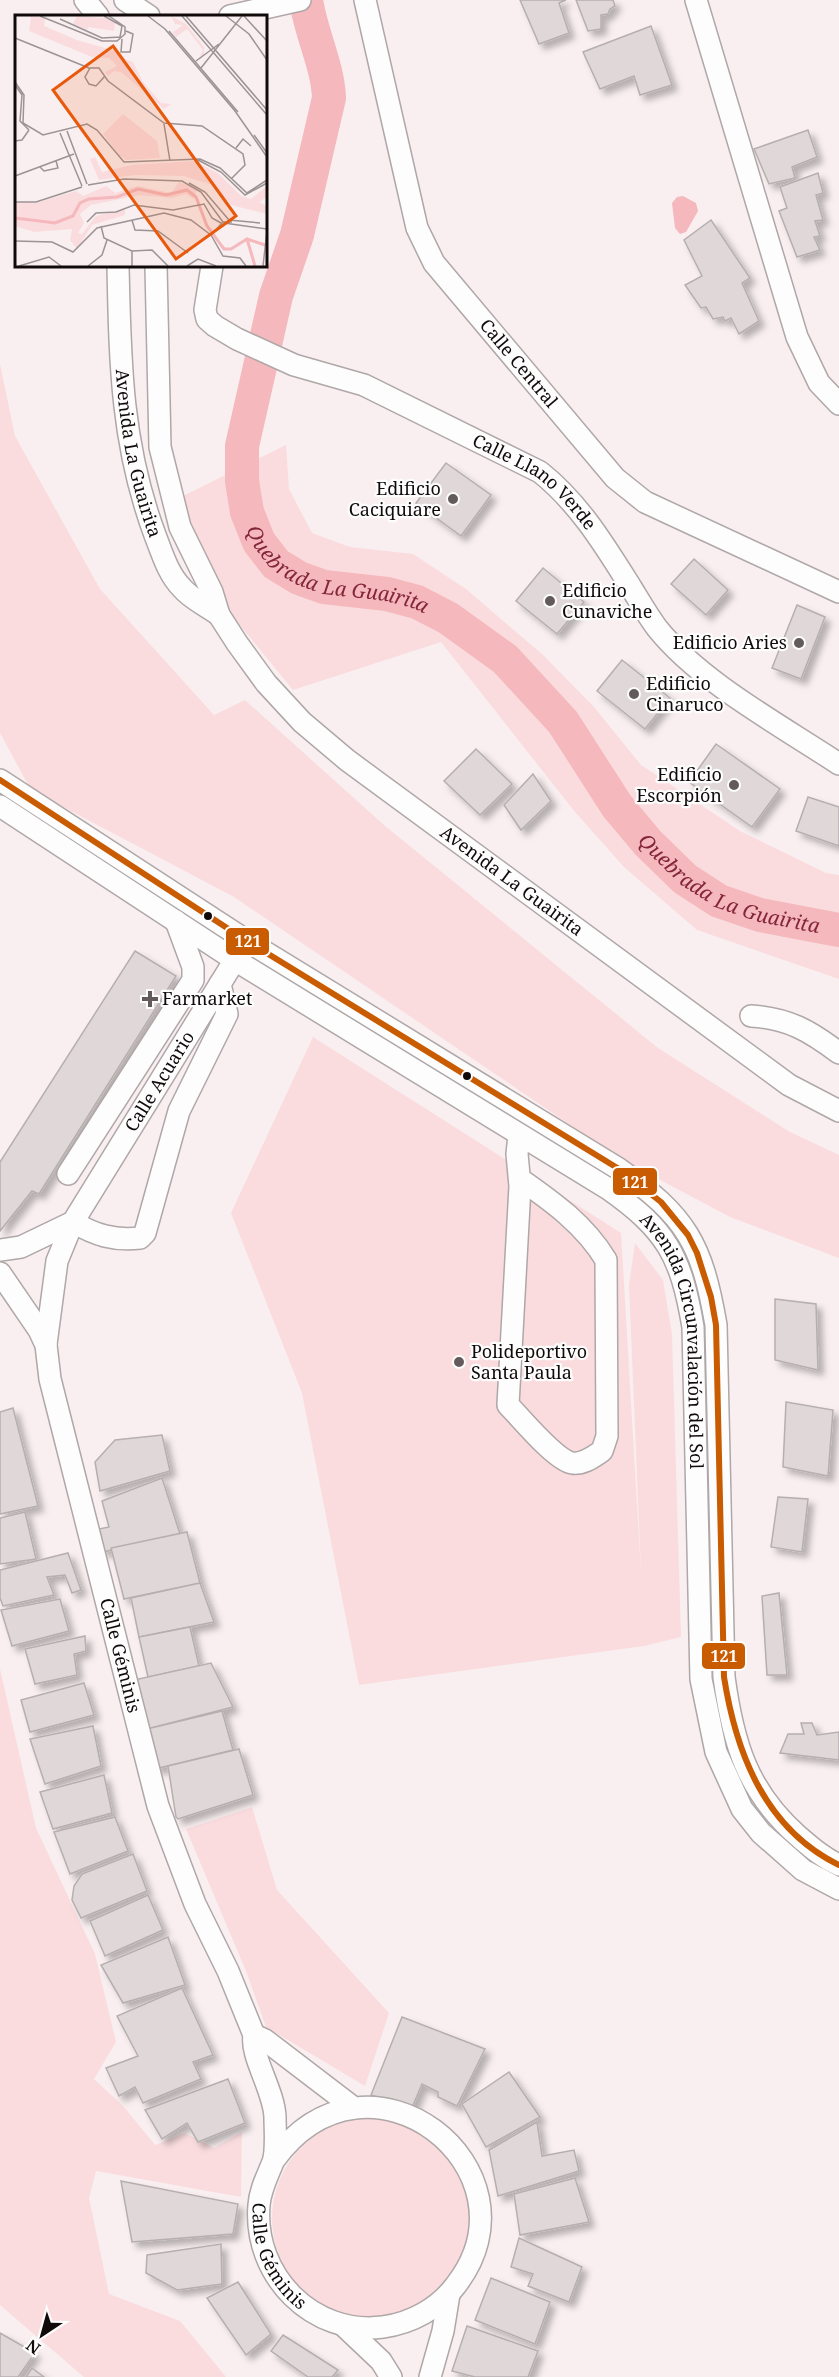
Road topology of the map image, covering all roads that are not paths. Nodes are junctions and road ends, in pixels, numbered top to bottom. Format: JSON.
{"nodes":[{"id":1,"x":85,"y":0,"type":"edge"},
{"id":2,"x":112,"y":0,"type":"edge"},
{"id":3,"x":125,"y":0,"type":"edge"},
{"id":4,"x":150,"y":0,"type":"edge"},
{"id":5,"x":300,"y":0,"type":"edge"},
{"id":6,"x":365,"y":0,"type":"edge"},
{"id":7,"x":696,"y":0,"type":"edge"},
{"id":8,"x":97,"y":15,"type":"edge"},
{"id":9,"x":122,"y":15,"type":"edge"},
{"id":10,"x":148,"y":15,"type":"edge"},
{"id":11,"x":157,"y":15,"type":"edge"},
{"id":12,"x":234,"y":15,"type":"edge"},
{"id":13,"x":118,"y":267,"type":"edge"},
{"id":14,"x":156,"y":267,"type":"edge"},
{"id":15,"x":212,"y":267,"type":"edge"},
{"id":16,"x":839,"y":404,"type":"edge"},
{"id":17,"x":839,"y":592,"type":"edge"},
{"id":18,"x":219,"y":615,"type":"junction"},
{"id":19,"x":839,"y":764,"type":"edge"},
{"id":20,"x":0,"y":780,"type":"edge"},
{"id":21,"x":0,"y":806,"type":"edge"},
{"id":22,"x":176,"y":921,"type":"junction"},
{"id":23,"x":248,"y":941,"type":"junction"},
{"id":24,"x":235,"y":960,"type":"junction"},
{"id":25,"x":220,"y":984,"type":"junction"},
{"id":26,"x":751,"y":1016,"type":"dead end"},
{"id":27,"x":839,"y":1053,"type":"edge"},
{"id":28,"x":839,"y":1111,"type":"edge"},
{"id":29,"x":519,"y":1135,"type":"junction"},
{"id":30,"x":619,"y":1169,"type":"junction"},
{"id":31,"x":69,"y":1174,"type":"dead end"},
{"id":32,"x":520,"y":1179,"type":"junction"},
{"id":33,"x":607,"y":1188,"type":"junction"},
{"id":34,"x":73,"y":1222,"type":"junction"},
{"id":35,"x":0,"y":1250,"type":"edge"},
{"id":36,"x":0,"y":1273,"type":"edge"},
{"id":37,"x":46,"y":1345,"type":"junction"},
{"id":38,"x":839,"y":1865,"type":"edge"},
{"id":39,"x":839,"y":1889,"type":"edge"},
{"id":40,"x":254,"y":2035,"type":"junction"},
{"id":41,"x":354,"y":2108,"type":"junction"},
{"id":42,"x":274,"y":2160,"type":"junction"},
{"id":43,"x":449,"y":2294,"type":"junction"},
{"id":44,"x":343,"y":2325,"type":"junction"},
{"id":45,"x":391,"y":2377,"type":"edge"},
{"id":46,"x":430,"y":2377,"type":"edge"}],
"edges":[{"from":1,"to":8,"type":"street"},
{"from":2,"to":9,"type":"street"},
{"from":3,"to":10,"type":"street"},
{"from":4,"to":11,"type":"street"},
{"from":5,"to":12,"type":"street"},
{"from":6,"to":17,"type":"street","name":"Calle Central"},
{"from":7,"to":16,"type":"street"},
{"from":13,"to":18,"type":"street","name":"Avenida La Guairita"},
{"from":14,"to":18,"type":"street","name":"Avenida La Guairita"},
{"from":15,"to":19,"type":"street","name":"Calle Llano Verde"},
{"from":18,"to":28,"type":"street","name":"Avenida La Guairita"},
{"from":20,"to":23,"type":"street","name":"Avenida Circunvalación del Sol"},
{"from":21,"to":22,"type":"street","name":"Avenida Circunvalación del Sol"},
{"from":22,"to":24,"type":"street","name":"Avenida Circunvalación del Sol"},
{"from":22,"to":31,"type":"street"},
{"from":23,"to":24,"type":"street","name":"Calle Acuario"},
{"from":23,"to":30,"type":"street","name":"Avenida Circunvalación del Sol"},
{"from":24,"to":25,"type":"street","name":"Calle Acuario"},
{"from":24,"to":29,"type":"street","name":"Avenida Circunvalación del Sol"},
{"from":25,"to":34,"type":"street","name":"Calle Acuario"},
{"from":25,"to":34,"type":"street"},
{"from":26,"to":27,"type":"street"},
{"from":29,"to":32,"type":"street"},
{"from":29,"to":33,"type":"street","name":"Avenida Circunvalación del Sol"},
{"from":30,"to":33,"type":"street"},
{"from":30,"to":38,"type":"street","name":"Avenida Circunvalación del Sol"},
{"from":32,"to":32,"type":"street"},
{"from":33,"to":39,"type":"street","name":"Avenida Circunvalación del Sol"},
{"from":34,"to":35,"type":"street"},
{"from":34,"to":37,"type":"street","name":"Calle Acuario"},
{"from":36,"to":37,"type":"street","name":"Calle Géminis"},
{"from":37,"to":40,"type":"street","name":"Calle Géminis"},
{"from":40,"to":41,"type":"street"},
{"from":40,"to":42,"type":"street","name":"Calle Géminis"},
{"from":41,"to":42,"type":"street","name":"Calle Géminis"},
{"from":41,"to":43,"type":"street","name":"Calle Géminis"},
{"from":42,"to":44,"type":"street","name":"Calle Géminis"},
{"from":43,"to":44,"type":"street","name":"Calle Géminis"},
{"from":43,"to":46,"type":"street","name":"Calle Géminis"},
{"from":44,"to":45,"type":"street","name":"Calle Géminis"}]}
